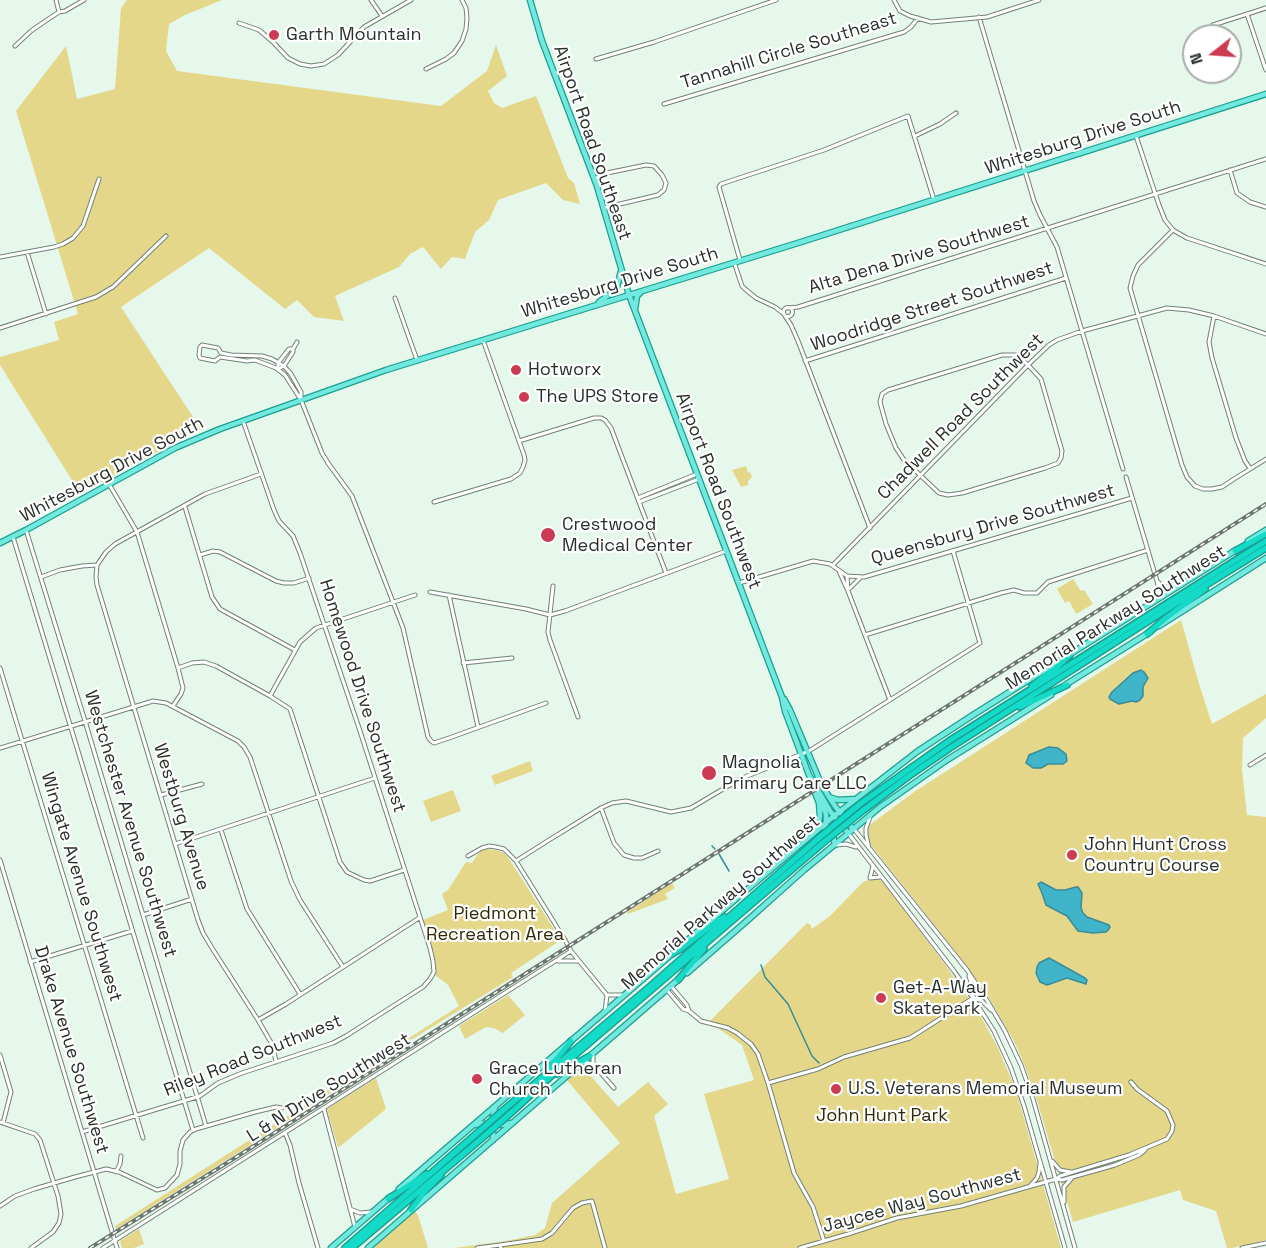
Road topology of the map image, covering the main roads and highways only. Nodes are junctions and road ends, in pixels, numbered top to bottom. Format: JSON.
{"nodes":[{"id":1,"x":530,"y":0,"type":"edge"},
{"id":2,"x":1266,"y":94,"type":"edge"},
{"id":3,"x":621,"y":268,"type":"junction"},
{"id":4,"x":643,"y":290,"type":"junction"},
{"id":5,"x":629,"y":295,"type":"junction"},
{"id":6,"x":593,"y":306,"type":"junction"},
{"id":7,"x":635,"y":311,"type":"junction"},
{"id":8,"x":1266,"y":530,"type":"edge"},
{"id":9,"x":1266,"y":534,"type":"edge"},
{"id":10,"x":1266,"y":541,"type":"edge"},
{"id":11,"x":0,"y":543,"type":"edge"},
{"id":12,"x":1266,"y":548,"type":"edge"},
{"id":13,"x":1235,"y":551,"type":"junction"},
{"id":14,"x":1266,"y":558,"type":"edge"},
{"id":15,"x":1236,"y":566,"type":"junction"},
{"id":16,"x":1147,"y":634,"type":"junction"},
{"id":17,"x":1070,"y":655,"type":"junction"},
{"id":18,"x":1066,"y":685,"type":"junction"},
{"id":19,"x":782,"y":697,"type":"junction"},
{"id":20,"x":1005,"y":706,"type":"junction"},
{"id":21,"x":998,"y":719,"type":"junction"},
{"id":22,"x":809,"y":775,"type":"junction"},
{"id":23,"x":816,"y":789,"type":"junction"},
{"id":24,"x":828,"y":796,"type":"junction"},
{"id":25,"x":860,"y":804,"type":"junction"},
{"id":26,"x":839,"y":812,"type":"junction"},
{"id":27,"x":871,"y":815,"type":"junction"},
{"id":28,"x":834,"y":816,"type":"junction"},
{"id":29,"x":826,"y":822,"type":"junction"},
{"id":30,"x":821,"y":827,"type":"junction"},
{"id":31,"x":853,"y":829,"type":"junction"},
{"id":32,"x":848,"y":833,"type":"junction"},
{"id":33,"x":822,"y":840,"type":"junction"},
{"id":34,"x":800,"y":845,"type":"junction"},
{"id":35,"x":835,"y":845,"type":"junction"},
{"id":36,"x":731,"y":914,"type":"junction"},
{"id":37,"x":715,"y":936,"type":"junction"},
{"id":38,"x":670,"y":955,"type":"junction"},
{"id":39,"x":678,"y":980,"type":"junction"},
{"id":40,"x":571,"y":1041,"type":"junction"},
{"id":41,"x":591,"y":1055,"type":"junction"},
{"id":42,"x":540,"y":1079,"type":"junction"},
{"id":43,"x":546,"y":1082,"type":"junction"},
{"id":44,"x":496,"y":1106,"type":"junction"},
{"id":45,"x":510,"y":1110,"type":"junction"},
{"id":46,"x":513,"y":1123,"type":"junction"},
{"id":47,"x":472,"y":1126,"type":"junction"},
{"id":48,"x":478,"y":1136,"type":"junction"},
{"id":49,"x":493,"y":1140,"type":"junction"},
{"id":50,"x":449,"y":1166,"type":"junction"},
{"id":51,"x":433,"y":1171,"type":"junction"},
{"id":52,"x":388,"y":1199,"type":"junction"},
{"id":53,"x":411,"y":1210,"type":"junction"},
{"id":54,"x":369,"y":1247,"type":"edge"},
{"id":55,"x":331,"y":1248,"type":"edge"},
{"id":56,"x":345,"y":1248,"type":"edge"},
{"id":57,"x":352,"y":1248,"type":"edge"}],
"edges":[{"from":1,"to":3,"type":"main road","name":"Airport Road Southeast"},
{"from":2,"to":4,"type":"main road","name":"Whitesburg Drive South"},
{"from":3,"to":5,"type":"main road","name":"Airport Road Southeast"},
{"from":3,"to":6,"type":"main road"},
{"from":4,"to":5,"type":"main road","name":"Whitesburg Drive South"},
{"from":4,"to":7,"type":"main road"},
{"from":5,"to":6,"type":"main road","name":"Whitesburg Drive South"},
{"from":5,"to":7,"type":"main road","name":"Airport Road Southwest"},
{"from":6,"to":11,"type":"main road","name":"Whitesburg Drive South"},
{"from":7,"to":19,"type":"main road","name":"Airport Road Southwest"},
{"from":8,"to":13,"type":"main road"},
{"from":9,"to":13,"type":"highway"},
{"from":10,"to":20,"type":"highway","name":"Memorial Parkway Southwest"},
{"from":12,"to":15,"type":"highway","name":"Memorial Parkway Southwest"},
{"from":13,"to":17,"type":"main road"},
{"from":14,"to":16,"type":"main road"},
{"from":15,"to":16,"type":"highway"},
{"from":15,"to":21,"type":"highway","name":"Memorial Parkway Southwest"},
{"from":16,"to":18,"type":"main road"},
{"from":17,"to":20,"type":"highway"},
{"from":17,"to":25,"type":"main road"},
{"from":18,"to":21,"type":"highway"},
{"from":18,"to":27,"type":"main road"},
{"from":19,"to":22,"type":"main road","name":"Airport Road Southwest"},
{"from":19,"to":24,"type":"main road","name":"Airport Road Southwest"},
{"from":20,"to":25,"type":"highway","name":"Memorial Parkway Southwest"},
{"from":21,"to":25,"type":"highway","name":"Memorial Parkway Southwest"},
{"from":22,"to":23,"type":"main road","name":"Airport Road Southwest"},
{"from":22,"to":34,"type":"main road"},
{"from":23,"to":28,"type":"main road","name":"Airport Road Southwest"},
{"from":23,"to":29,"type":"main road"},
{"from":24,"to":25,"type":"main road"},
{"from":24,"to":26,"type":"main road","name":"Airport Road Southwest"},
{"from":25,"to":26,"type":"main road"},
{"from":25,"to":27,"type":"main road"},
{"from":25,"to":33,"type":"highway","name":"Memorial Parkway Southwest","bridge":true},
{"from":26,"to":28,"type":"main road"},
{"from":26,"to":31,"type":"main road","name":"Airport Road Southwest"},
{"from":27,"to":31,"type":"main road"},
{"from":28,"to":29,"type":"main road"},
{"from":28,"to":32,"type":"main road","name":"Airport Road Southwest"},
{"from":29,"to":30,"type":"main road"},
{"from":30,"to":34,"type":"main road"},
{"from":30,"to":35,"type":"main road"},
{"from":31,"to":32,"type":"main road"},
{"from":32,"to":35,"type":"main road"},
{"from":33,"to":36,"type":"highway","name":"Memorial Parkway Southwest"},
{"from":33,"to":37,"type":"highway","name":"Memorial Parkway Southwest"},
{"from":34,"to":38,"type":"main road"},
{"from":35,"to":39,"type":"main road"},
{"from":36,"to":38,"type":"highway"},
{"from":36,"to":42,"type":"highway","name":"Memorial Parkway Southwest"},
{"from":37,"to":39,"type":"highway"},
{"from":37,"to":43,"type":"highway","name":"Memorial Parkway Southwest"},
{"from":38,"to":40,"type":"main road"},
{"from":39,"to":41,"type":"main road"},
{"from":40,"to":42,"type":"highway"},
{"from":40,"to":44,"type":"main road"},
{"from":41,"to":43,"type":"highway"},
{"from":41,"to":46,"type":"main road"},
{"from":42,"to":45,"type":"highway","name":"Memorial Parkway Southwest"},
{"from":43,"to":45,"type":"highway","name":"Memorial Parkway Southwest"},
{"from":44,"to":46,"type":"main road"},
{"from":44,"to":47,"type":"main road"},
{"from":45,"to":48,"type":"highway","name":"Memorial Parkway Southwest","bridge":true},
{"from":46,"to":49,"type":"main road"},
{"from":47,"to":49,"type":"main road"},
{"from":47,"to":52,"type":"main road"},
{"from":48,"to":50,"type":"highway","name":"Memorial Parkway Southwest"},
{"from":48,"to":51,"type":"highway","name":"Memorial Parkway Southwest"},
{"from":49,"to":53,"type":"main road"},
{"from":50,"to":53,"type":"highway"},
{"from":50,"to":57,"type":"highway","name":"Memorial Parkway Southwest"},
{"from":51,"to":52,"type":"highway"},
{"from":51,"to":56,"type":"highway","name":"Memorial Parkway Southwest"},
{"from":52,"to":55,"type":"main road"},
{"from":53,"to":54,"type":"main road"}]}
